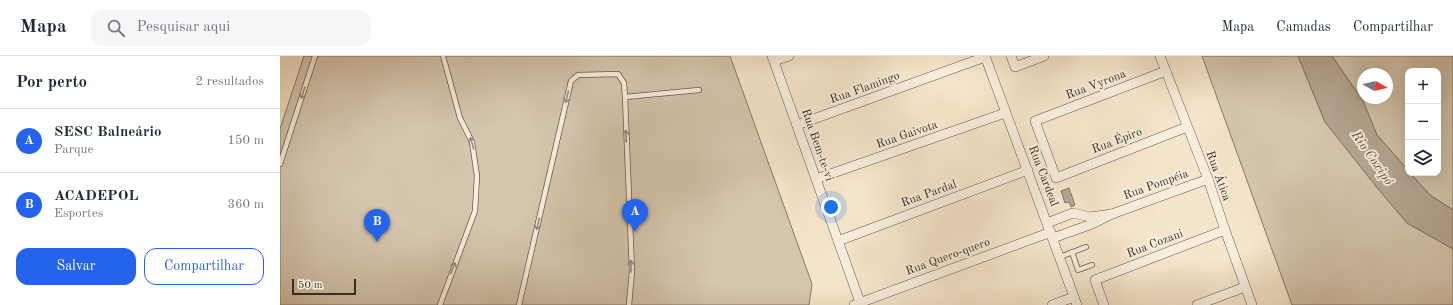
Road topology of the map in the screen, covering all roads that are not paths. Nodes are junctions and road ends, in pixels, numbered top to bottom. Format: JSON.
{"nodes":[{"id":1,"x":315,"y":56,"type":"edge"},
{"id":2,"x":443,"y":56,"type":"edge"},
{"id":3,"x":789,"y":56,"type":"edge"},
{"id":4,"x":1011,"y":56,"type":"edge"},
{"id":5,"x":1044,"y":56,"type":"edge"},
{"id":6,"x":1160,"y":56,"type":"edge"},
{"id":7,"x":985,"y":57,"type":"edge"},
{"id":8,"x":773,"y":59,"type":"edge"},
{"id":9,"x":1166,"y":71,"type":"junction"},
{"id":10,"x":699,"y":90,"type":"dead end"},
{"id":11,"x":625,"y":97,"type":"junction"},
{"id":12,"x":1005,"y":113,"type":"junction"},
{"id":13,"x":797,"y":125,"type":"junction"},
{"id":14,"x":1187,"y":128,"type":"junction"},
{"id":15,"x":280,"y":164,"type":"edge"},
{"id":16,"x":1028,"y":170,"type":"junction"},
{"id":17,"x":1056,"y":178,"type":"joint"},
{"id":18,"x":816,"y":179,"type":"junction"},
{"id":19,"x":1208,"y":179,"type":"junction"},
{"id":20,"x":1112,"y":214,"type":"junction"},
{"id":21,"x":1225,"y":230,"type":"junction"},
{"id":22,"x":1051,"y":233,"type":"junction"},
{"id":23,"x":838,"y":241,"type":"junction"},
{"id":24,"x":1086,"y":247,"type":"dead end"},
{"id":25,"x":1072,"y":252,"type":"junction"},
{"id":26,"x":1060,"y":257,"type":"junction"},
{"id":27,"x":1092,"y":265,"type":"dead end"},
{"id":28,"x":1246,"y":287,"type":"junction"},
{"id":29,"x":1076,"y":301,"type":"edge"},
{"id":30,"x":858,"y":304,"type":"edge"},
{"id":31,"x":440,"y":305,"type":"edge"},
{"id":32,"x":519,"y":305,"type":"edge"},
{"id":33,"x":629,"y":305,"type":"edge"},
{"id":34,"x":1052,"y":305,"type":"edge"},
{"id":35,"x":1104,"y":305,"type":"edge"},
{"id":36,"x":1197,"y":305,"type":"edge"},
{"id":37,"x":1252,"y":305,"type":"edge"}],
"edges":[{"from":1,"to":15,"type":"lane","one_way":true},
{"from":31,"to":2,"type":"lane","one_way":true},
{"from":3,"to":8,"type":"street"},
{"from":4,"to":5,"type":"street"},
{"from":6,"to":9,"type":"street","name":"Rua Ática"},
{"from":7,"to":12,"type":"street","name":"Rua Cardeal"},
{"from":7,"to":13,"type":"street","name":"Rua Flamingo"},
{"from":8,"to":13,"type":"street","name":"Rua Bem-te-vi"},
{"from":9,"to":14,"type":"street","name":"Rua Ática"},
{"from":9,"to":17,"type":"street","name":"Rua Vyrona"},
{"from":10,"to":11,"type":"lane"},
{"from":11,"to":32,"type":"lane","one_way":true},
{"from":33,"to":11,"type":"lane","one_way":true},
{"from":12,"to":16,"type":"street","name":"Rua Cardeal"},
{"from":12,"to":18,"type":"street","name":"Rua Gaivota"},
{"from":13,"to":18,"type":"street","name":"Rua Bem-te-vi"},
{"from":14,"to":17,"type":"street","name":"Rua Épiro"},
{"from":14,"to":19,"type":"street","name":"Rua Ática"},
{"from":16,"to":22,"type":"street","name":"Rua Cardeal"},
{"from":16,"to":23,"type":"street","name":"Rua Pardal"},
{"from":18,"to":23,"type":"street","name":"Rua Bem-te-vi"},
{"from":19,"to":20,"type":"street","name":"Rua Pompéia"},
{"from":19,"to":21,"type":"street","name":"Rua Ática"},
{"from":20,"to":22,"type":"street","name":"Rua Pompéia"},
{"from":20,"to":22,"type":"street","name":"Rua Pompéia"},
{"from":21,"to":28,"type":"street","name":"Rua Ática"},
{"from":21,"to":35,"type":"street","name":"Rua Cozani"},
{"from":22,"to":26,"type":"street","name":"Rua Cardeal"},
{"from":22,"to":30,"type":"street","name":"Rua Quero-quero"},
{"from":23,"to":30,"type":"street","name":"Rua Bem-te-vi"},
{"from":24,"to":25,"type":"lane"},
{"from":25,"to":26,"type":"lane"},
{"from":25,"to":27,"type":"lane"},
{"from":26,"to":29,"type":"street","name":"Rua Cardeal"},
{"from":28,"to":36,"type":"street"},
{"from":28,"to":37,"type":"street","name":"Rua Ática"},
{"from":29,"to":34,"type":"street"}]}
